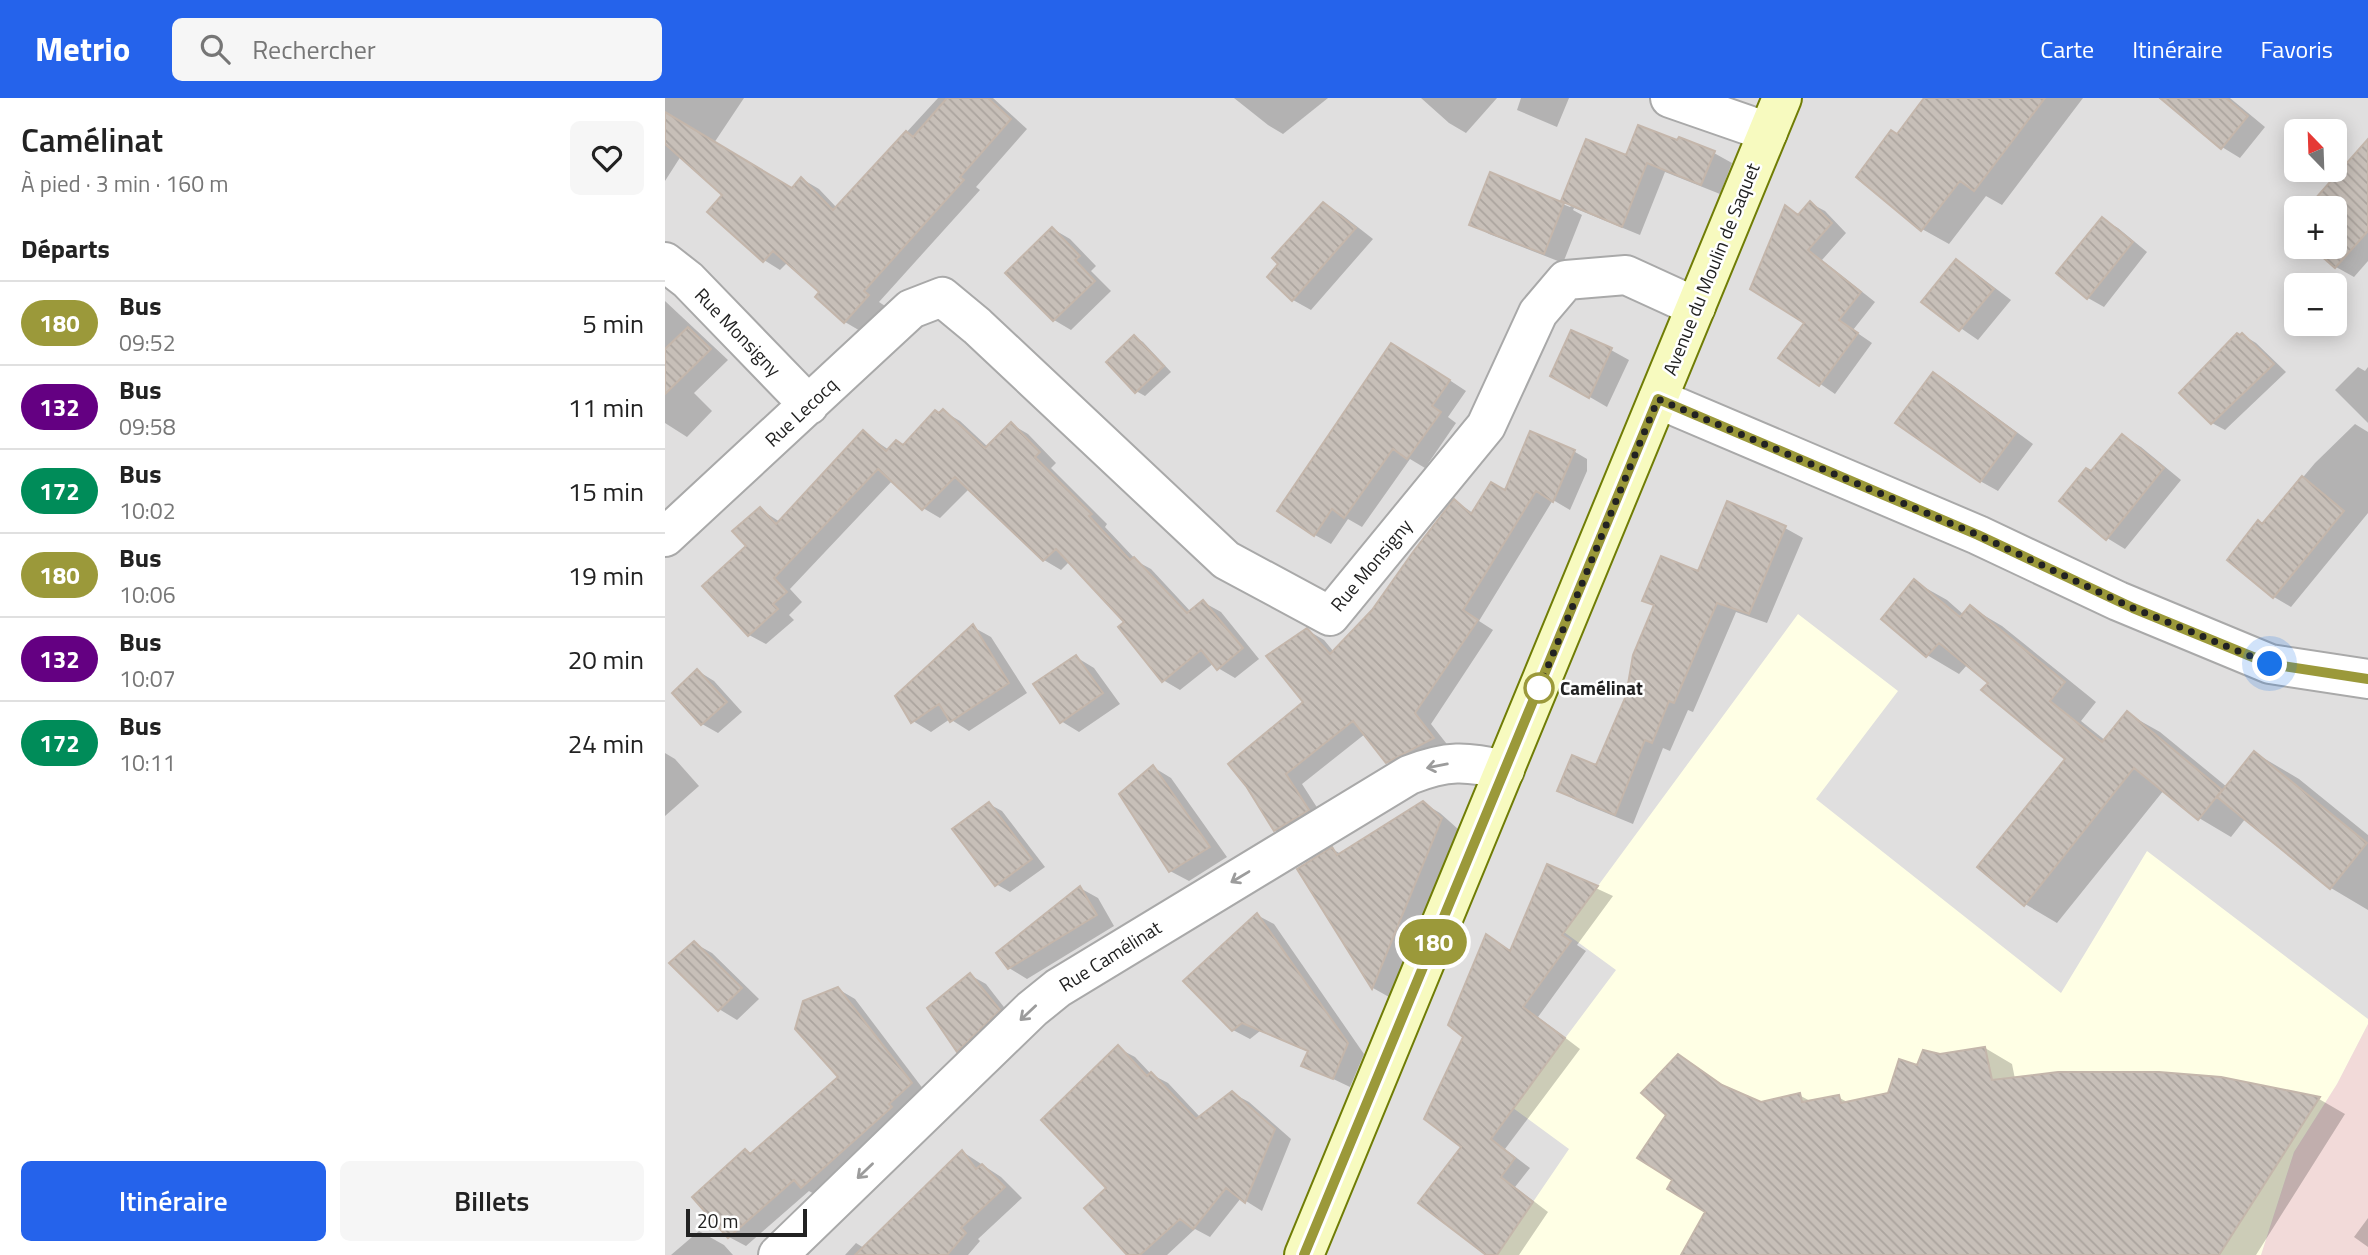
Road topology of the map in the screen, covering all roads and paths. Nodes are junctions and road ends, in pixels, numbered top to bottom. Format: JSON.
{"nodes":[{"id":1,"x":1670,"y":98,"type":"edge"},
{"id":2,"x":1775,"y":115,"type":"edge"},
{"id":3,"x":665,"y":262,"type":"edge"},
{"id":4,"x":942,"y":297,"type":"joint"},
{"id":5,"x":1696,"y":307,"type":"junction"},
{"id":6,"x":1658,"y":399,"type":"junction"},
{"id":7,"x":809,"y":405,"type":"junction"},
{"id":8,"x":665,"y":537,"type":"edge"},
{"id":9,"x":2368,"y":679,"type":"edge"},
{"id":10,"x":1504,"y":770,"type":"junction"},
{"id":11,"x":778,"y":1255,"type":"edge"},
{"id":12,"x":1304,"y":1255,"type":"edge"}],
"edges":[{"from":1,"to":2,"type":"street"},
{"from":2,"to":5,"type":"main road","name":"Avenue du Moulin de Saquet"},
{"from":3,"to":7,"type":"street","name":"Rue Monsigny"},
{"from":4,"to":5,"type":"street","name":"Rue Monsigny"},
{"from":4,"to":7,"type":"street","name":"Rue Lecocq"},
{"from":5,"to":6,"type":"main road","name":"Avenue du Moulin de Saquet"},
{"from":6,"to":9,"type":"street"},
{"from":6,"to":10,"type":"main road","name":"Avenue du Moulin de Saquet"},
{"from":7,"to":8,"type":"street","name":"Rue Lecocq"},
{"from":10,"to":11,"type":"street","name":"Rue Camélinat","one_way":true},
{"from":10,"to":12,"type":"main road","name":"Avenue du Moulin de Saquet"}]}
